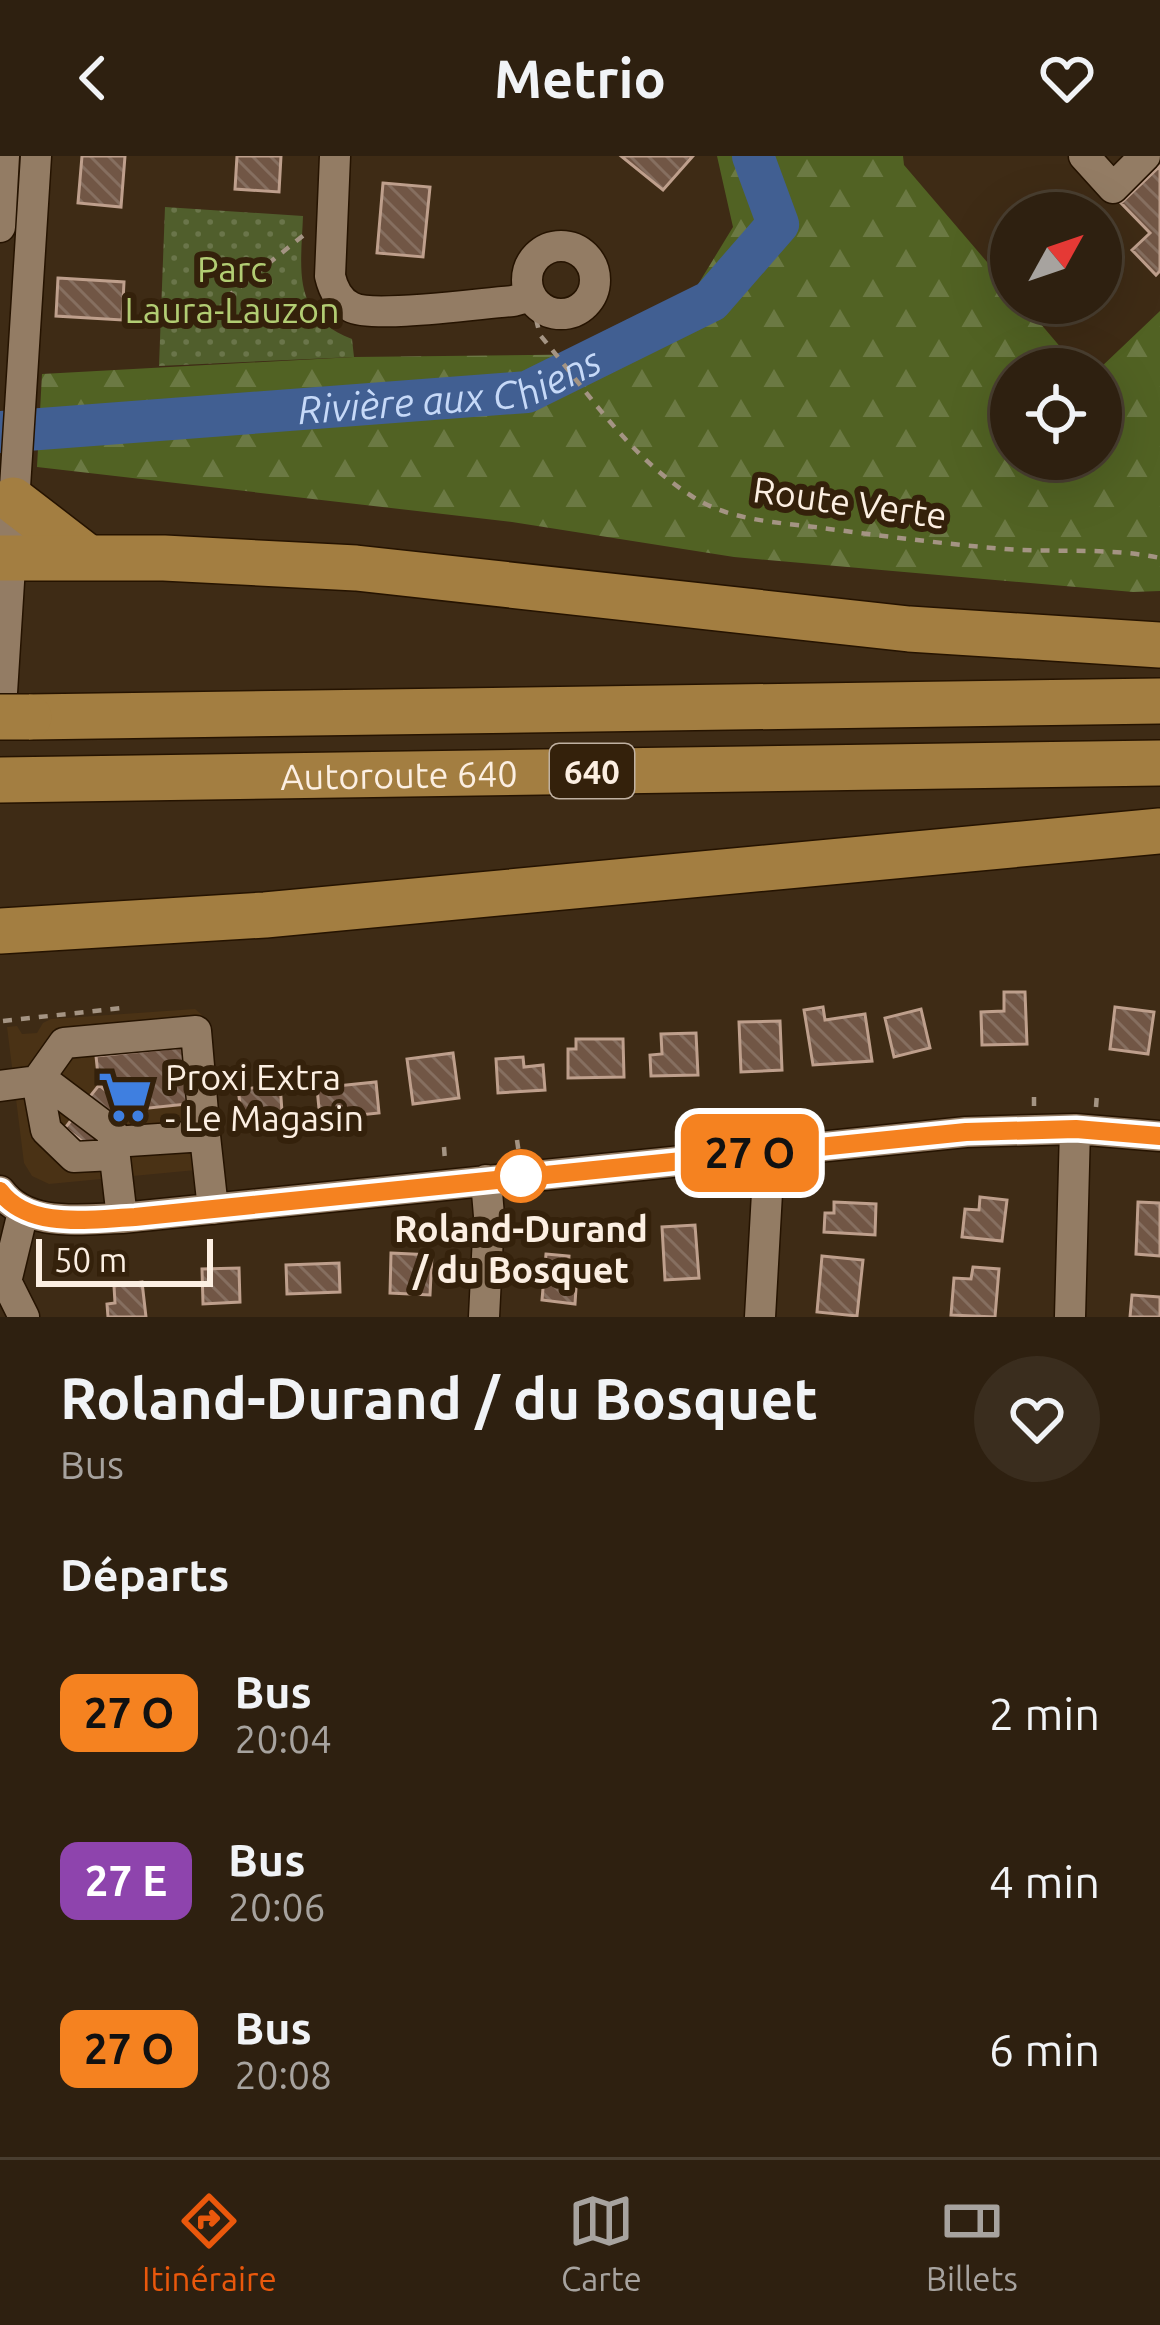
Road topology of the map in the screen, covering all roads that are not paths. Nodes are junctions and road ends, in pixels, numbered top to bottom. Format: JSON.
{"nodes":[{"id":1,"x":4,"y":156,"type":"edge"},
{"id":2,"x":36,"y":156,"type":"edge"},
{"id":3,"x":335,"y":156,"type":"edge"},
{"id":4,"x":1084,"y":156,"type":"edge"},
{"id":5,"x":1145,"y":156,"type":"edge"},
{"id":6,"x":0,"y":227,"type":"edge"},
{"id":7,"x":531,"y":296,"type":"dead end"},
{"id":8,"x":14,"y":482,"type":"junction"},
{"id":9,"x":87,"y":557,"type":"junction"},
{"id":10,"x":5,"y":558,"type":"edge"},
{"id":11,"x":1160,"y":645,"type":"edge"},
{"id":12,"x":1160,"y":701,"type":"edge"},
{"id":13,"x":10,"y":719,"type":"edge"},
{"id":14,"x":1160,"y":763,"type":"edge"},
{"id":15,"x":12,"y":779,"type":"edge"},
{"id":16,"x":1160,"y":831,"type":"edge"},
{"id":17,"x":0,"y":932,"type":"edge"},
{"id":18,"x":64,"y":1042,"type":"junction"},
{"id":19,"x":38,"y":1082,"type":"junction"},
{"id":20,"x":0,"y":1086,"type":"edge"},
{"id":21,"x":73,"y":1100,"type":"junction"},
{"id":22,"x":1076,"y":1129,"type":"junction"},
{"id":23,"x":46,"y":1130,"type":"junction"},
{"id":24,"x":205,"y":1136,"type":"junction"},
{"id":25,"x":1160,"y":1136,"type":"edge"},
{"id":26,"x":114,"y":1149,"type":"junction"},
{"id":27,"x":764,"y":1152,"type":"junction"},
{"id":28,"x":486,"y":1180,"type":"junction"},
{"id":29,"x":7,"y":1199,"type":"edge"},
{"id":30,"x":213,"y":1209,"type":"junction"},
{"id":31,"x":122,"y":1218,"type":"junction"},
{"id":32,"x":3,"y":1276,"type":"edge"},
{"id":33,"x":24,"y":1317,"type":"edge"},
{"id":34,"x":484,"y":1317,"type":"edge"},
{"id":35,"x":760,"y":1317,"type":"edge"},
{"id":36,"x":1070,"y":1317,"type":"edge"}],
"edges":[{"from":1,"to":6,"type":"street"},
{"from":2,"to":8,"type":"street"},
{"from":3,"to":7,"type":"street"},
{"from":4,"to":5,"type":"street"},
{"from":8,"to":9,"type":"highway"},
{"from":8,"to":10,"type":"street"},
{"from":9,"to":10,"type":"highway"},
{"from":9,"to":11,"type":"highway"},
{"from":10,"to":13,"type":"street"},
{"from":12,"to":13,"type":"highway","name":"Autoroute 640","number":"640"},
{"from":14,"to":15,"type":"highway","name":"Autoroute 640","number":"640"},
{"from":16,"to":17,"type":"highway"},
{"from":18,"to":19,"type":"street"},
{"from":18,"to":21,"type":"street"},
{"from":18,"to":24,"type":"street"},
{"from":19,"to":20,"type":"street"},
{"from":19,"to":21,"type":"street"},
{"from":19,"to":23,"type":"street"},
{"from":21,"to":23,"type":"street"},
{"from":21,"to":26,"type":"street"},
{"from":22,"to":25,"type":"street"},
{"from":22,"to":27,"type":"street"},
{"from":22,"to":36,"type":"street"},
{"from":23,"to":26,"type":"street"},
{"from":24,"to":26,"type":"street"},
{"from":24,"to":30,"type":"street"},
{"from":26,"to":31,"type":"street"},
{"from":27,"to":28,"type":"street"},
{"from":27,"to":35,"type":"street"},
{"from":28,"to":30,"type":"street"},
{"from":28,"to":34,"type":"street"},
{"from":29,"to":31,"type":"street"},
{"from":29,"to":32,"type":"street"},
{"from":30,"to":31,"type":"street"},
{"from":32,"to":33,"type":"street"}]}
